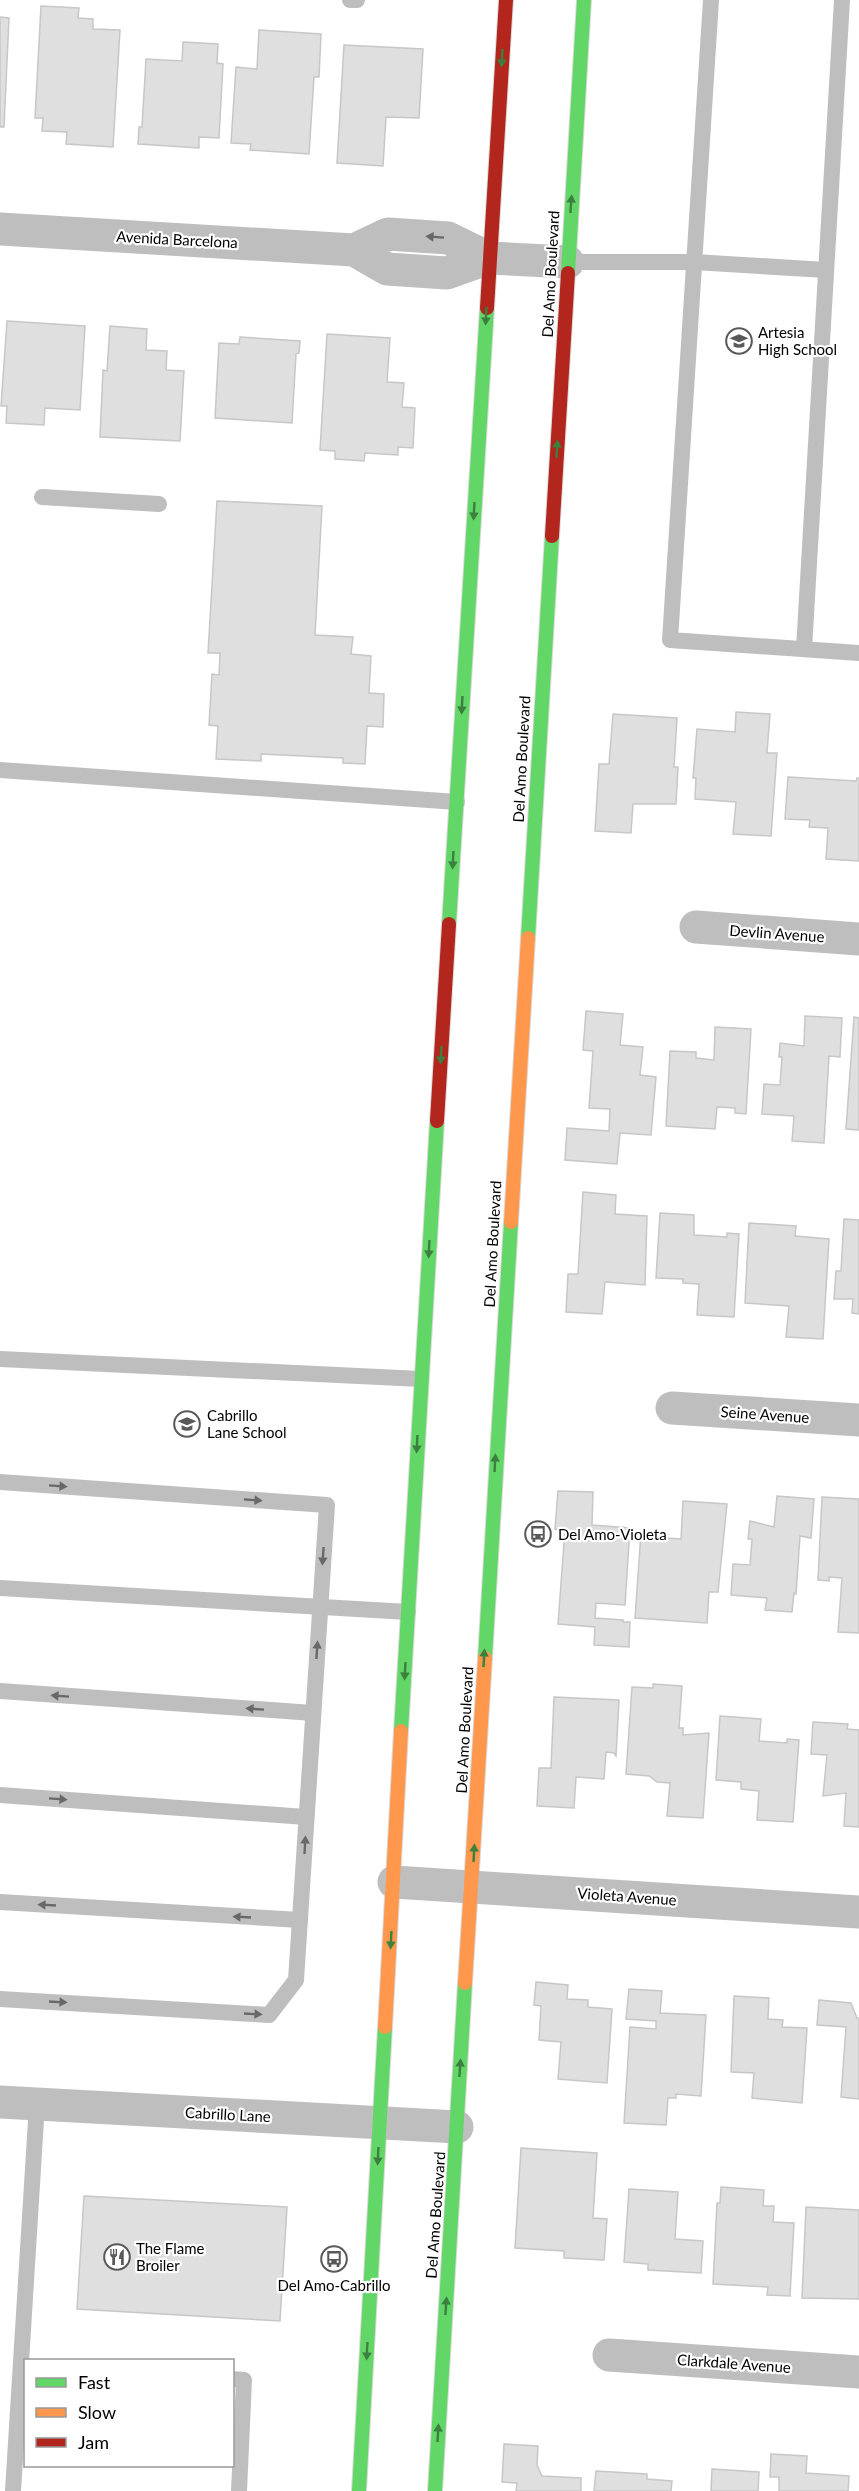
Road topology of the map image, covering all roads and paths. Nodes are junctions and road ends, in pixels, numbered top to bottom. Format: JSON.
{"nodes":[{"id":1,"x":350,"y":0,"type":"edge"},
{"id":2,"x":357,"y":0,"type":"edge"},
{"id":3,"x":506,"y":0,"type":"edge"},
{"id":4,"x":584,"y":0,"type":"edge"},
{"id":5,"x":711,"y":0,"type":"edge"},
{"id":6,"x":842,"y":0,"type":"edge"},
{"id":7,"x":0,"y":229,"type":"edge"},
{"id":8,"x":489,"y":258,"type":"junction"},
{"id":9,"x":568,"y":262,"type":"junction"},
{"id":10,"x":694,"y":262,"type":"junction"},
{"id":11,"x":826,"y":270,"type":"junction"},
{"id":12,"x":42,"y":497,"type":"dead end"},
{"id":13,"x":159,"y":504,"type":"dead end"},
{"id":14,"x":804,"y":649,"type":"junction"},
{"id":15,"x":859,"y":653,"type":"edge"},
{"id":16,"x":0,"y":770,"type":"edge"},
{"id":17,"x":457,"y":802,"type":"junction"},
{"id":18,"x":696,"y":927,"type":"dead end"},
{"id":19,"x":859,"y":939,"type":"edge"},
{"id":20,"x":0,"y":1359,"type":"edge"},
{"id":21,"x":421,"y":1379,"type":"junction"},
{"id":22,"x":672,"y":1408,"type":"dead end"},
{"id":23,"x":859,"y":1420,"type":"edge"},
{"id":24,"x":0,"y":1482,"type":"edge"},
{"id":25,"x":0,"y":1588,"type":"edge"},
{"id":26,"x":320,"y":1607,"type":"junction"},
{"id":27,"x":408,"y":1612,"type":"junction"},
{"id":28,"x":0,"y":1691,"type":"edge"},
{"id":29,"x":313,"y":1713,"type":"junction"},
{"id":30,"x":0,"y":1795,"type":"edge"},
{"id":31,"x":306,"y":1817,"type":"junction"},
{"id":32,"x":394,"y":1882,"type":"junction"},
{"id":33,"x":472,"y":1886,"type":"junction"},
{"id":34,"x":0,"y":1902,"type":"edge"},
{"id":35,"x":859,"y":1912,"type":"edge"},
{"id":36,"x":300,"y":1920,"type":"junction"},
{"id":37,"x":0,"y":1999,"type":"edge"},
{"id":38,"x":0,"y":2102,"type":"edge"},
{"id":39,"x":37,"y":2104,"type":"junction"},
{"id":40,"x":380,"y":2122,"type":"junction"},
{"id":41,"x":457,"y":2127,"type":"junction"},
{"id":42,"x":609,"y":2355,"type":"dead end"},
{"id":43,"x":23,"y":2368,"type":"edge"},
{"id":44,"x":859,"y":2372,"type":"edge"},
{"id":45,"x":234,"y":2379,"type":"edge"},
{"id":46,"x":13,"y":2491,"type":"edge"},
{"id":47,"x":239,"y":2491,"type":"edge"},
{"id":48,"x":359,"y":2491,"type":"edge"},
{"id":49,"x":435,"y":2491,"type":"edge"}],
"edges":[{"from":1,"to":2,"type":"lane"},
{"from":3,"to":8,"type":"main road","one_way":true},
{"from":9,"to":4,"type":"main road","name":"Del Amo Boulevard","one_way":true},
{"from":5,"to":10,"type":"lane"},
{"from":6,"to":11,"type":"lane"},
{"from":7,"to":8,"type":"street","name":"Avenida Barcelona"},
{"from":8,"to":9,"type":"street","name":"Avenida Barcelona"},
{"from":8,"to":17,"type":"main road","one_way":true},
{"from":9,"to":10,"type":"lane"},
{"from":33,"to":9,"type":"main road","name":"Del Amo Boulevard","one_way":true},
{"from":10,"to":11,"type":"lane"},
{"from":10,"to":14,"type":"lane"},
{"from":11,"to":14,"type":"lane"},
{"from":12,"to":13,"type":"lane"},
{"from":14,"to":15,"type":"lane"},
{"from":16,"to":17,"type":"lane"},
{"from":17,"to":21,"type":"main road","one_way":true},
{"from":18,"to":19,"type":"street","name":"Devlin Avenue"},
{"from":20,"to":21,"type":"lane"},
{"from":21,"to":27,"type":"main road","one_way":true},
{"from":22,"to":23,"type":"street","name":"Seine Avenue"},
{"from":24,"to":26,"type":"lane","one_way":true},
{"from":25,"to":26,"type":"lane"},
{"from":26,"to":27,"type":"lane"},
{"from":29,"to":26,"type":"lane","one_way":true},
{"from":27,"to":32,"type":"main road","one_way":true},
{"from":29,"to":28,"type":"lane","one_way":true},
{"from":29,"to":31,"type":"lane"},
{"from":30,"to":31,"type":"lane","one_way":true},
{"from":36,"to":31,"type":"lane","one_way":true},
{"from":32,"to":33,"type":"street","name":"Violeta Avenue"},
{"from":32,"to":40,"type":"main road","one_way":true},
{"from":33,"to":35,"type":"street","name":"Violeta Avenue"},
{"from":41,"to":33,"type":"main road","name":"Del Amo Boulevard","one_way":true},
{"from":36,"to":34,"type":"lane","one_way":true},
{"from":37,"to":36,"type":"lane","one_way":true},
{"from":38,"to":39,"type":"street","name":"Cabrillo Lane"},
{"from":39,"to":40,"type":"street","name":"Cabrillo Lane"},
{"from":39,"to":43,"type":"lane"},
{"from":40,"to":41,"type":"street","name":"Cabrillo Lane"},
{"from":40,"to":48,"type":"main road","one_way":true},
{"from":49,"to":41,"type":"main road","name":"Del Amo Boulevard","one_way":true},
{"from":42,"to":44,"type":"street","name":"Clarkdale Avenue"},
{"from":43,"to":46,"type":"lane"},
{"from":45,"to":47,"type":"lane"}]}
